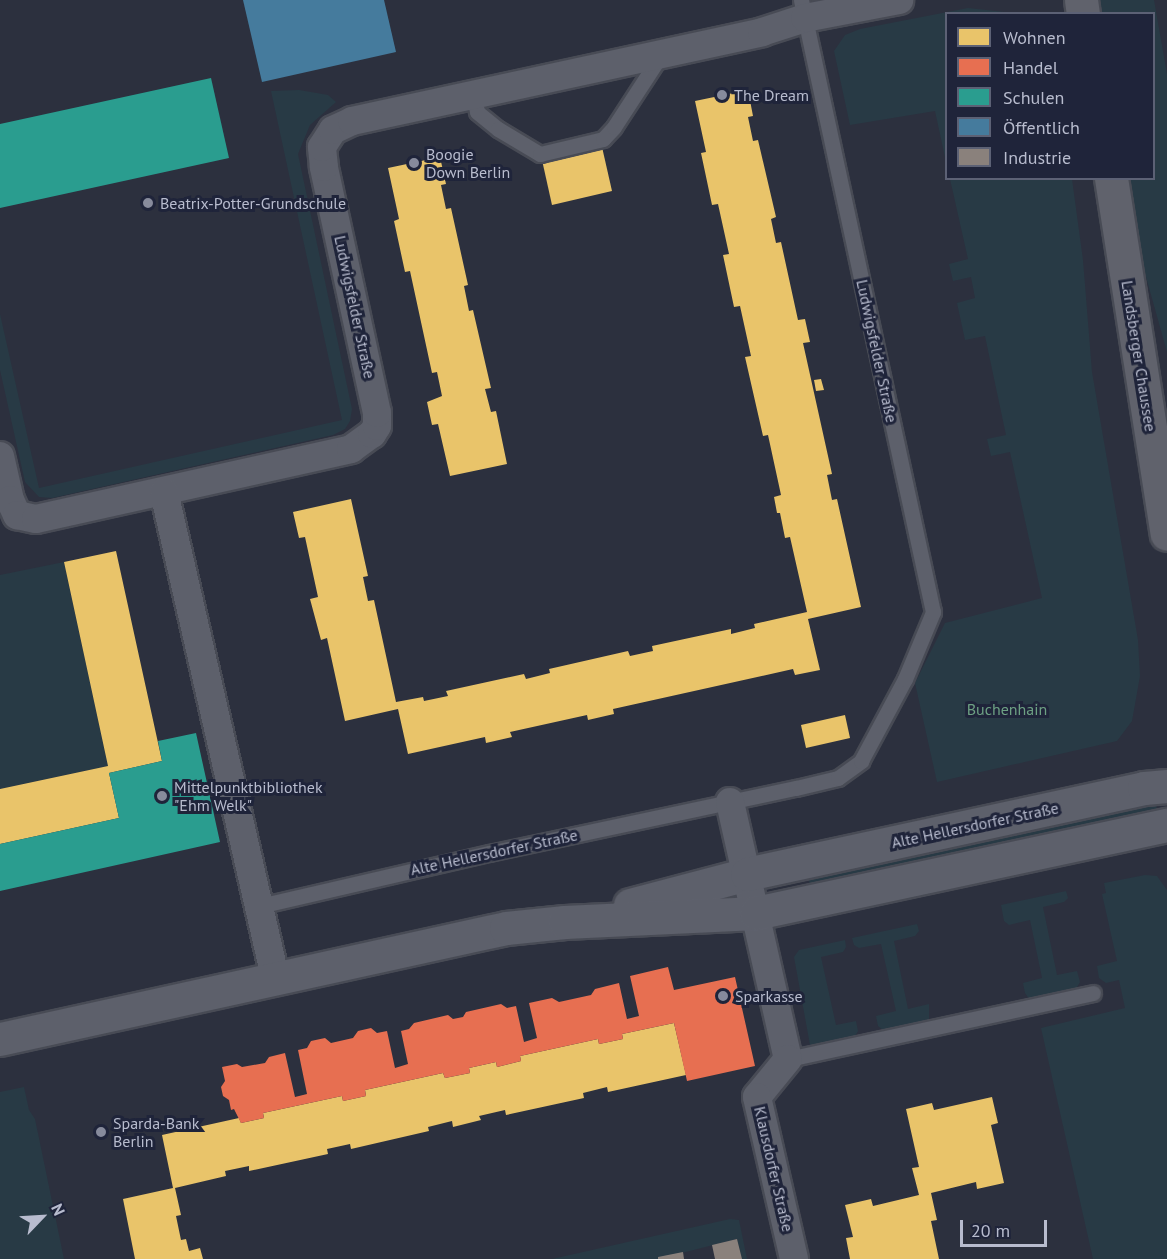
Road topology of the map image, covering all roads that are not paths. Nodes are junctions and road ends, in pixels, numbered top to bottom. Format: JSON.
{"nodes":[{"id":1,"x":899,"y":0,"type":"edge"},
{"id":2,"x":803,"y":9,"type":"edge"},
{"id":3,"x":662,"y":54,"type":"junction"},
{"id":4,"x":473,"y":94,"type":"junction"},
{"id":5,"x":1111,"y":180,"type":"edge"},
{"id":6,"x":0,"y":456,"type":"edge"},
{"id":7,"x":164,"y":492,"type":"junction"},
{"id":8,"x":1167,"y":534,"type":"edge"},
{"id":9,"x":905,"y":680,"type":"joint"},
{"id":10,"x":1167,"y":786,"type":"edge"},
{"id":11,"x":730,"y":802,"type":"junction"},
{"id":12,"x":1167,"y":825,"type":"edge"},
{"id":13,"x":747,"y":874,"type":"junction"},
{"id":14,"x":259,"y":906,"type":"junction"},
{"id":15,"x":756,"y":913,"type":"junction"},
{"id":16,"x":565,"y":922,"type":"junction"},
{"id":17,"x":275,"y":978,"type":"junction"},
{"id":18,"x":1093,"y":993,"type":"dead end"},
{"id":19,"x":0,"y":1039,"type":"edge"},
{"id":20,"x":788,"y":1059,"type":"junction"},
{"id":21,"x":795,"y":1259,"type":"edge"}],
"edges":[{"from":1,"to":2,"type":"street","name":"Ludwigsfelder Straße"},
{"from":2,"to":3,"type":"street","name":"Ludwigsfelder Straße"},
{"from":2,"to":9,"type":"lane","name":"Ludwigsfelder Straße"},
{"from":3,"to":4,"type":"street","name":"Ludwigsfelder Straße"},
{"from":3,"to":4,"type":"lane"},
{"from":4,"to":7,"type":"street","name":"Ludwigsfelder Straße"},
{"from":5,"to":8,"type":"main road","name":"Landsberger Chaussee"},
{"from":6,"to":7,"type":"street","name":"Ludwigsfelder Straße"},
{"from":7,"to":14,"type":"street"},
{"from":9,"to":11,"type":"lane","name":"Alte Hellersdorfer Straße"},
{"from":10,"to":13,"type":"street","name":"Alte Hellersdorfer Straße"},
{"from":11,"to":13,"type":"street"},
{"from":11,"to":14,"type":"lane","name":"Alte Hellersdorfer Straße"},
{"from":12,"to":15,"type":"street","name":"Alte Hellersdorfer Straße"},
{"from":13,"to":15,"type":"street"},
{"from":13,"to":16,"type":"street","name":"Alte Hellersdorfer Straße"},
{"from":14,"to":17,"type":"street"},
{"from":15,"to":16,"type":"street","name":"Alte Hellersdorfer Straße"},
{"from":15,"to":20,"type":"street"},
{"from":16,"to":17,"type":"street","name":"Alte Hellersdorfer Straße"},
{"from":17,"to":19,"type":"street","name":"Alte Hellersdorfer Straße"},
{"from":18,"to":20,"type":"lane"},
{"from":20,"to":21,"type":"street","name":"Klausdorfer Straße"}]}
